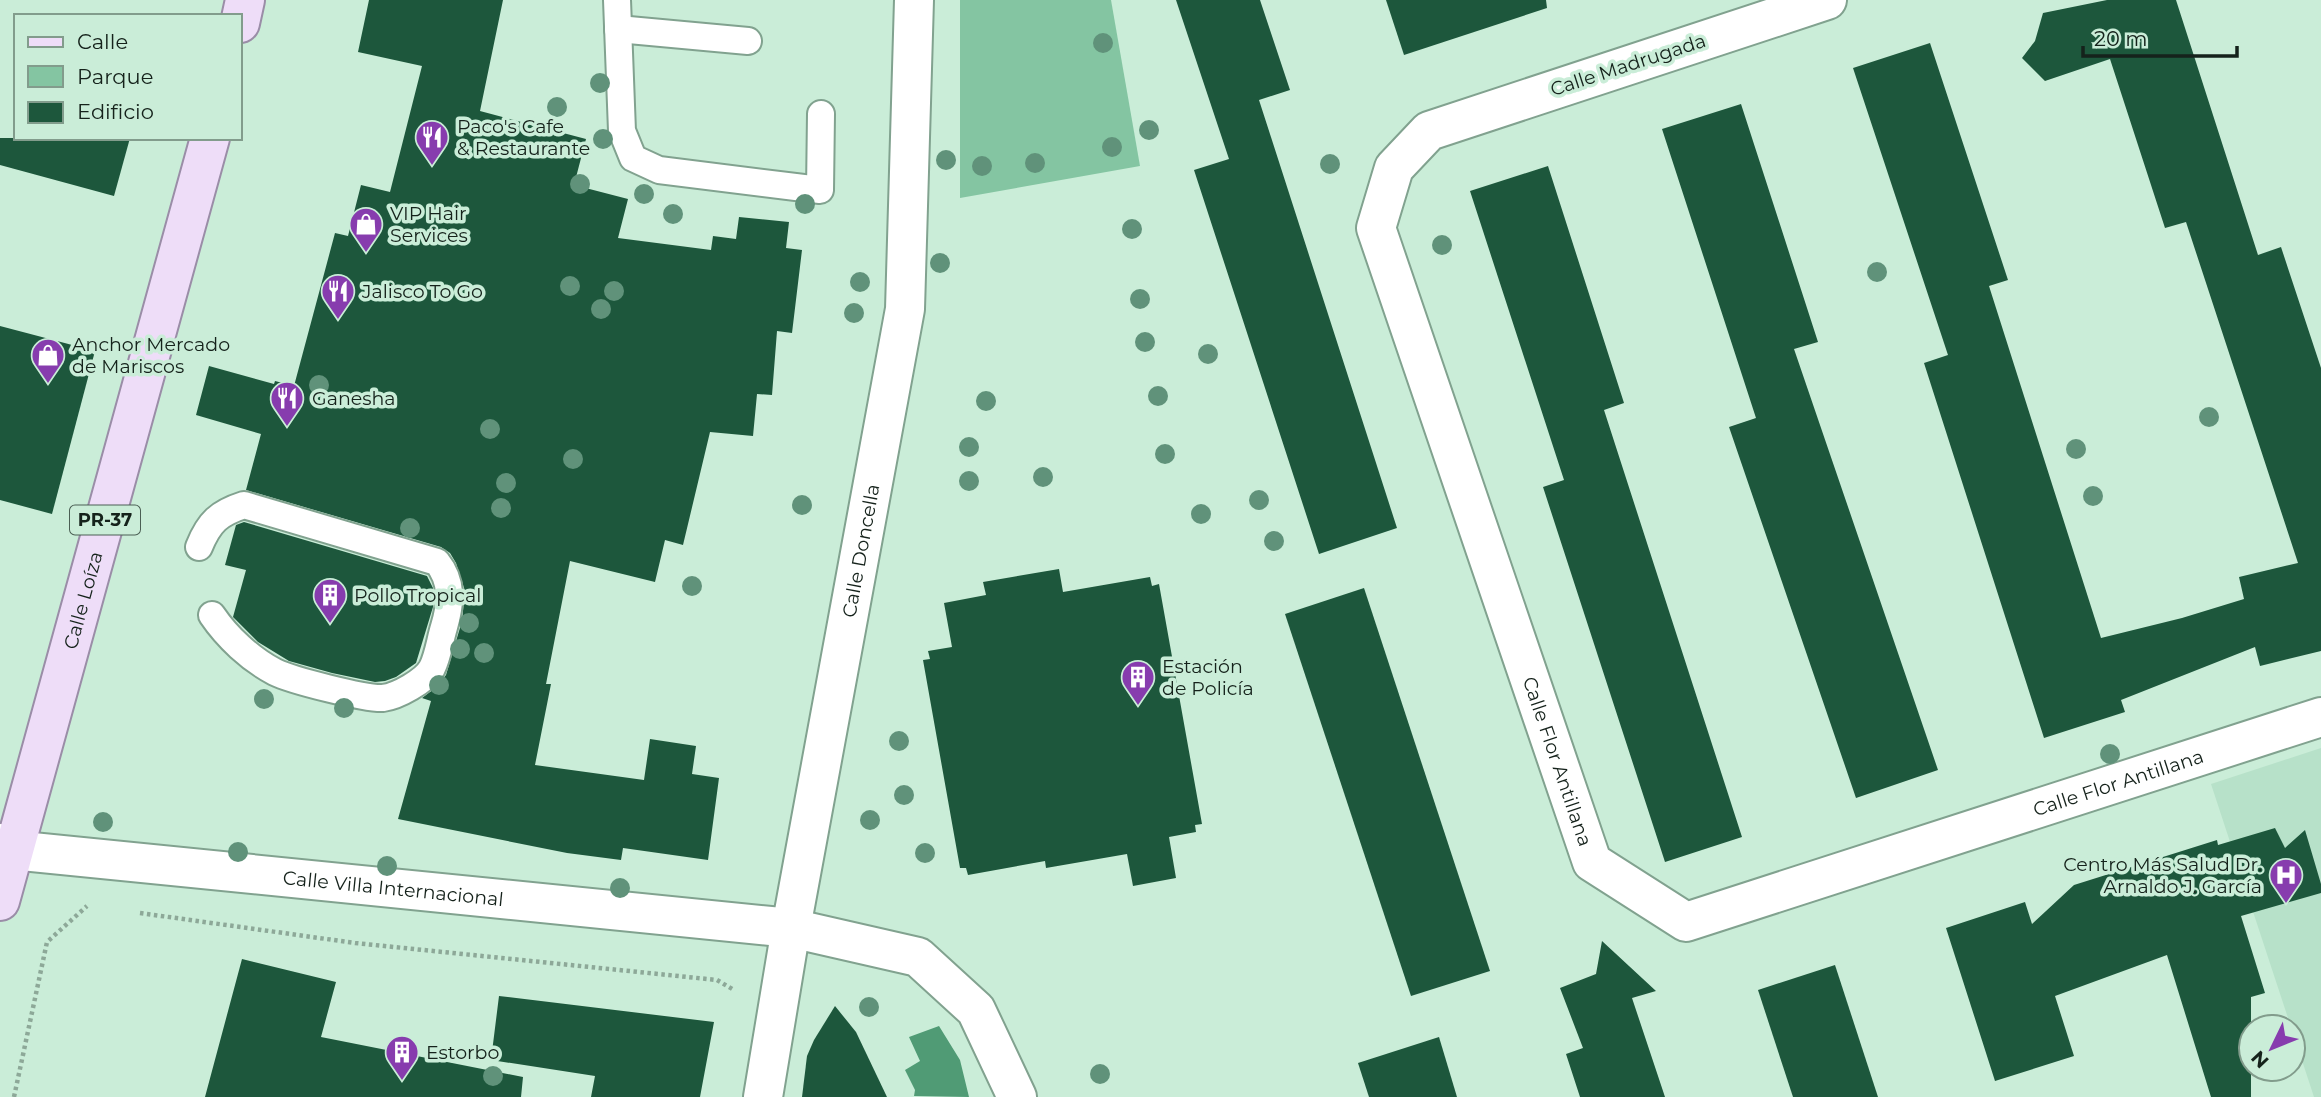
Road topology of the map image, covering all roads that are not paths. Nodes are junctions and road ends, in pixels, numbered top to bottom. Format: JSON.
{"nodes":[{"id":1,"x":617,"y":0,"type":"edge"},
{"id":2,"x":915,"y":0,"type":"edge"},
{"id":3,"x":1827,"y":0,"type":"edge"},
{"id":4,"x":618,"y":29,"type":"junction"},
{"id":5,"x":748,"y":41,"type":"dead end"},
{"id":6,"x":821,"y":114,"type":"dead end"},
{"id":7,"x":1429,"y":131,"type":"joint"},
{"id":8,"x":209,"y":140,"type":"edge"},
{"id":9,"x":199,"y":547,"type":"dead end"},
{"id":10,"x":212,"y":615,"type":"dead end"},
{"id":11,"x":2321,"y":717,"type":"edge"},
{"id":12,"x":6,"y":846,"type":"edge"},
{"id":13,"x":0,"y":901,"type":"edge"},
{"id":14,"x":790,"y":928,"type":"junction"},
{"id":15,"x":763,"y":1097,"type":"edge"},
{"id":16,"x":1017,"y":1097,"type":"edge"}],
"edges":[{"from":1,"to":4,"type":"lane"},
{"from":2,"to":14,"type":"street","name":"Calle Doncella"},
{"from":3,"to":7,"type":"street","name":"Calle Madrugada"},
{"from":4,"to":5,"type":"lane"},
{"from":4,"to":6,"type":"lane"},
{"from":7,"to":11,"type":"street","name":"Calle Flor Antillana"},
{"from":8,"to":12,"type":"main road","name":"Calle Loíza","number":"PR-37"},
{"from":9,"to":10,"type":"lane"},
{"from":12,"to":13,"type":"main road","name":"Calle Loíza","number":"PR-37"},
{"from":12,"to":14,"type":"street","name":"Calle Villa Internacional"},
{"from":14,"to":15,"type":"street","name":"Calle Doncella"},
{"from":14,"to":16,"type":"street","name":"Calle Villa Internacional"}]}
